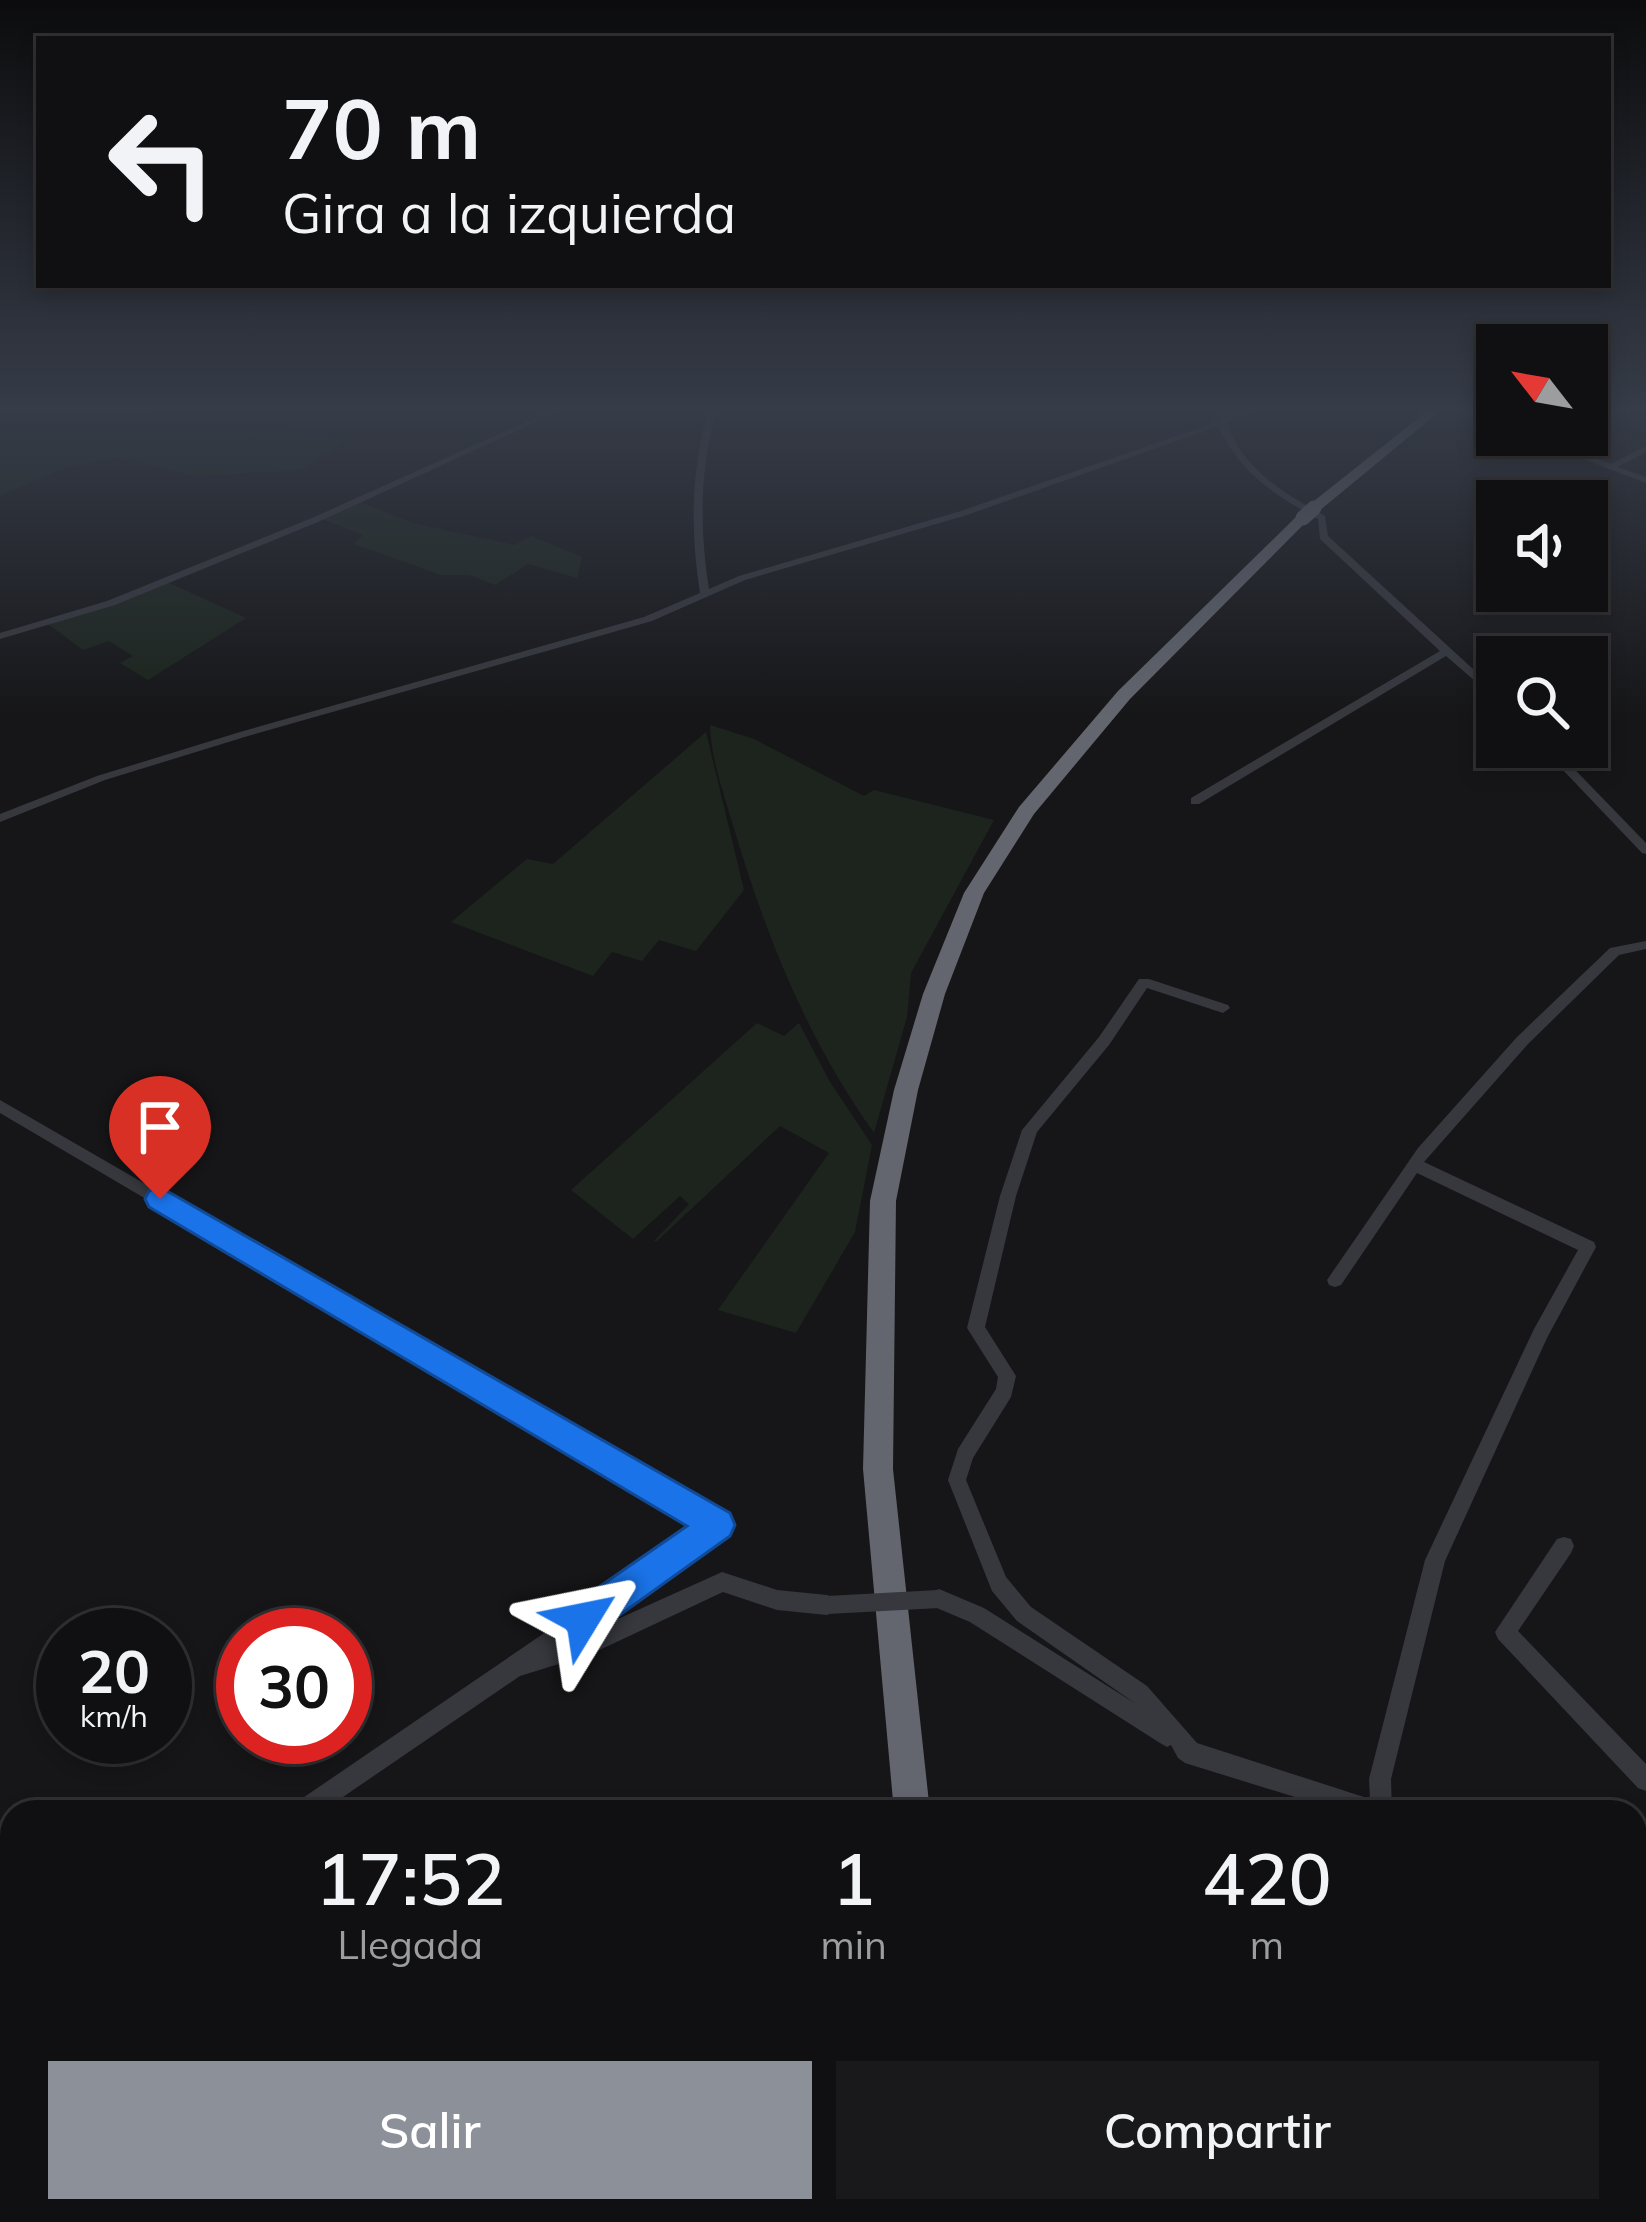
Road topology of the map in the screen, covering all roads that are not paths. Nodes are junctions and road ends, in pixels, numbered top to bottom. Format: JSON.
{"nodes":[{"id":1,"x":335,"y":511,"type":"edge"},
{"id":2,"x":698,"y":511,"type":"edge"},
{"id":3,"x":970,"y":511,"type":"edge"},
{"id":4,"x":1306,"y":511,"type":"edge"},
{"id":5,"x":1315,"y":511,"type":"edge"},
{"id":6,"x":1311,"y":514,"type":"junction"},
{"id":7,"x":705,"y":593,"type":"junction"},
{"id":8,"x":0,"y":636,"type":"edge"},
{"id":9,"x":1448,"y":651,"type":"junction"},
{"id":10,"x":1476,"y":677,"type":"edge"},
{"id":11,"x":1567,"y":768,"type":"edge"},
{"id":12,"x":1195,"y":802,"type":"dead end"},
{"id":13,"x":0,"y":818,"type":"edge"},
{"id":14,"x":1646,"y":850,"type":"edge"},
{"id":15,"x":1646,"y":945,"type":"edge"},
{"id":16,"x":1223,"y":1008,"type":"dead end"},
{"id":17,"x":0,"y":1106,"type":"edge"},
{"id":18,"x":1415,"y":1165,"type":"junction"},
{"id":19,"x":1334,"y":1280,"type":"dead end"},
{"id":20,"x":1564,"y":1546,"type":"dead end"},
{"id":21,"x":515,"y":1666,"type":"junction"},
{"id":22,"x":1192,"y":1755,"type":"junction"},
{"id":23,"x":1646,"y":1780,"type":"edge"},
{"id":24,"x":320,"y":1800,"type":"edge"},
{"id":25,"x":911,"y":1800,"type":"edge"},
{"id":26,"x":1340,"y":1800,"type":"edge"},
{"id":27,"x":1379,"y":1800,"type":"edge"}],
"edges":[{"from":1,"to":8,"type":"street"},
{"from":2,"to":7,"type":"street"},
{"from":3,"to":7,"type":"street"},
{"from":4,"to":6,"type":"street"},
{"from":5,"to":6,"type":"highway"},
{"from":6,"to":9,"type":"street"},
{"from":6,"to":25,"type":"highway"},
{"from":7,"to":13,"type":"street"},
{"from":9,"to":10,"type":"street"},
{"from":9,"to":12,"type":"street"},
{"from":11,"to":14,"type":"street"},
{"from":15,"to":18,"type":"street"},
{"from":16,"to":22,"type":"street"},
{"from":17,"to":21,"type":"street"},
{"from":18,"to":19,"type":"street"},
{"from":18,"to":27,"type":"street"},
{"from":20,"to":23,"type":"street"},
{"from":21,"to":22,"type":"street","bridge":true},
{"from":21,"to":24,"type":"street"},
{"from":22,"to":26,"type":"street"}]}
